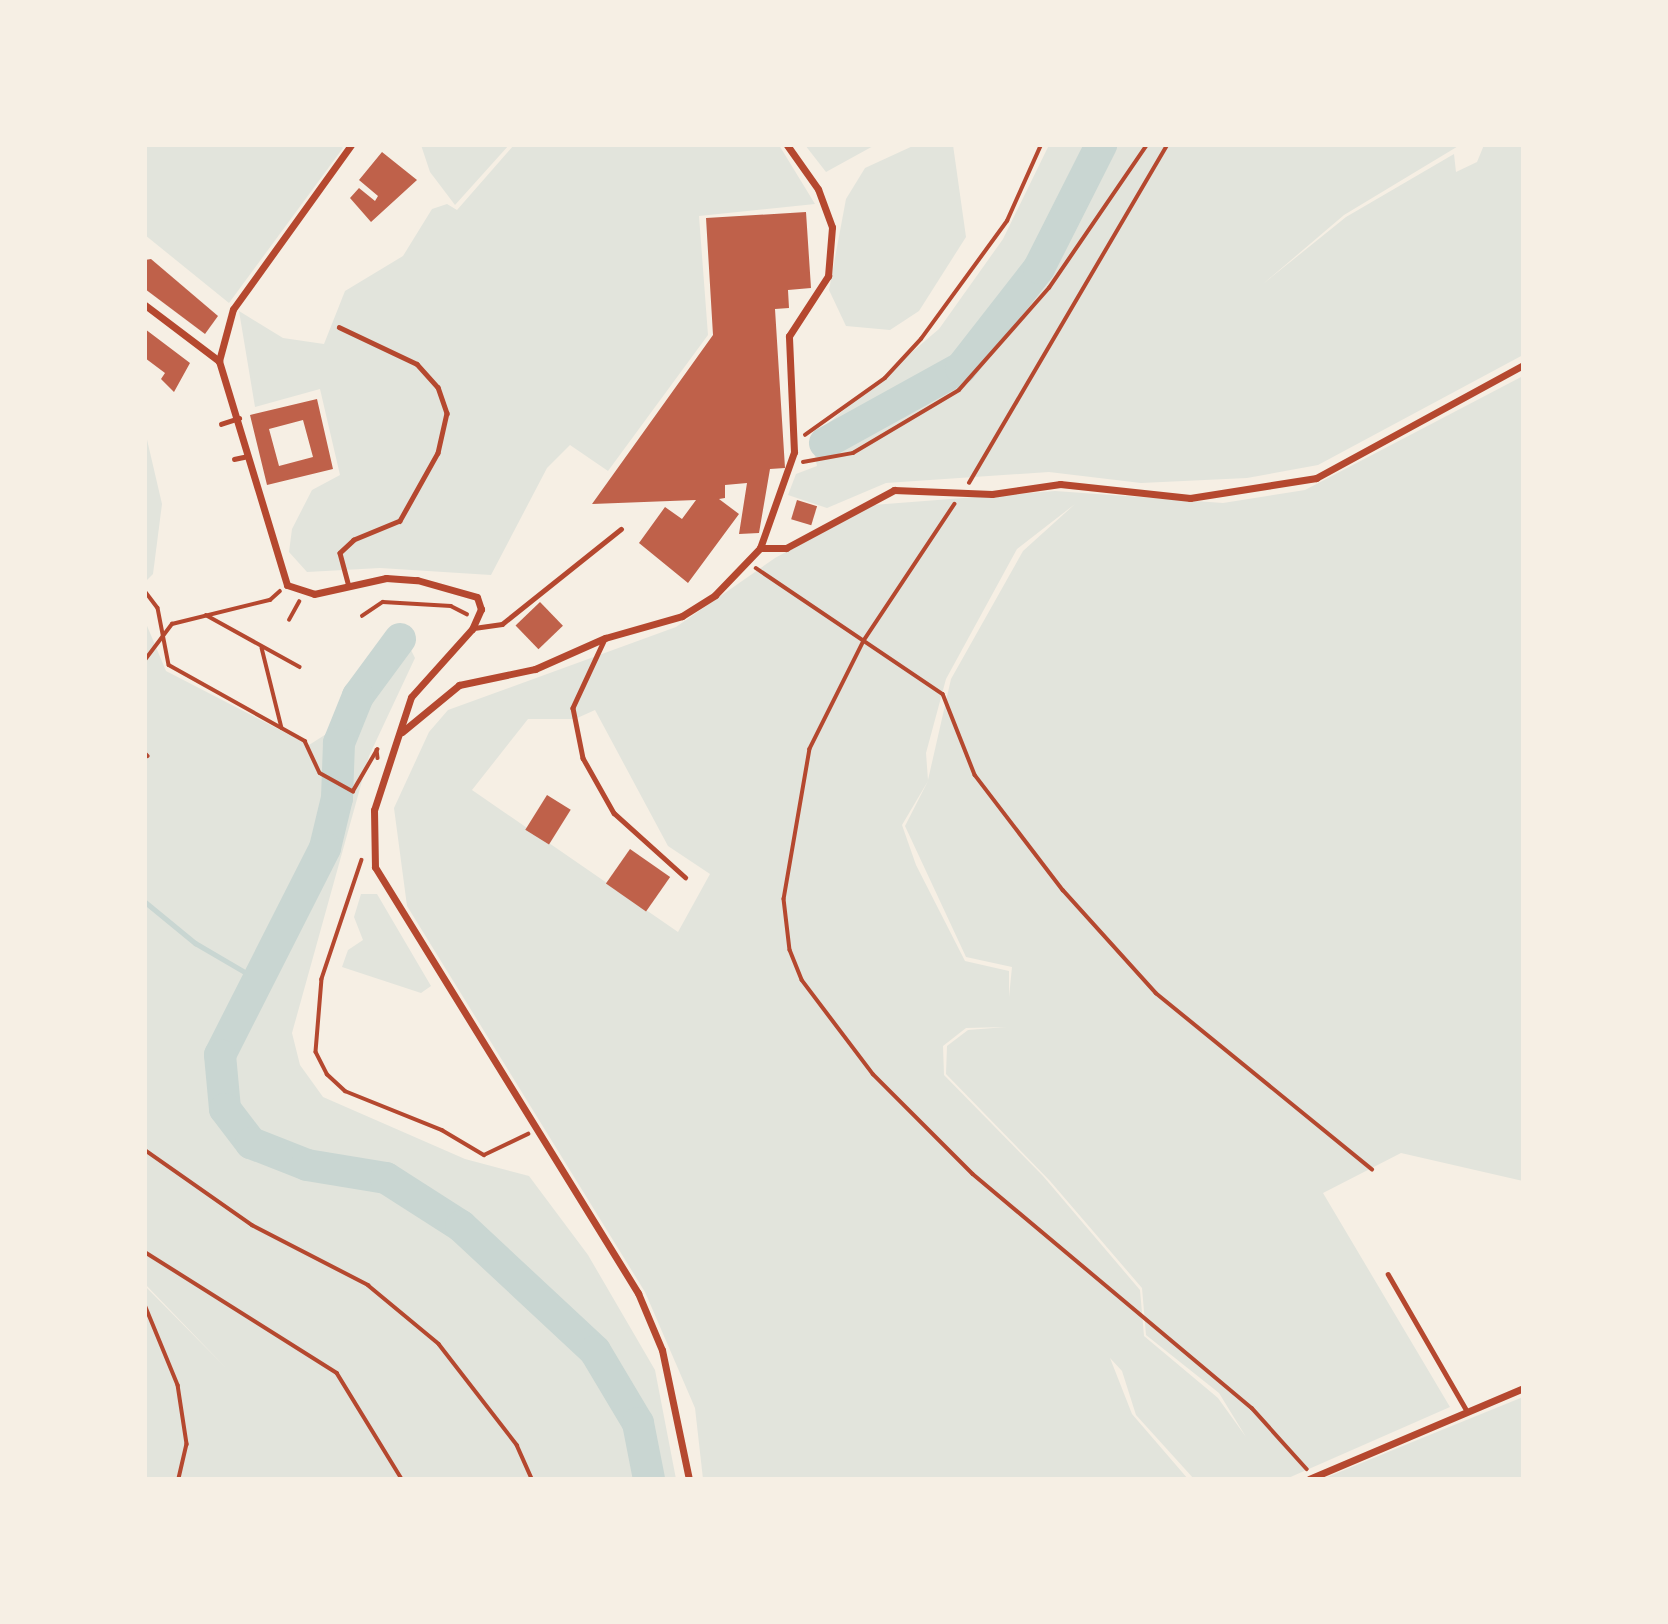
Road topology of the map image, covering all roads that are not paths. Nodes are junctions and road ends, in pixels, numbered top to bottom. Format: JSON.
{"nodes":[{"id":1,"x":351,"y":145,"type":"edge"},
{"id":2,"x":787,"y":145,"type":"edge"},
{"id":3,"x":145,"y":305,"type":"edge"},
{"id":4,"x":339,"y":327,"type":"dead end"},
{"id":5,"x":219,"y":362,"type":"junction"},
{"id":6,"x":1523,"y":365,"type":"edge"},
{"id":7,"x":240,"y":418,"type":"junction"},
{"id":8,"x":221,"y":424,"type":"dead end"},
{"id":9,"x":249,"y":455,"type":"junction"},
{"id":10,"x":234,"y":459,"type":"dead end"},
{"id":11,"x":621,"y":529,"type":"dead end"},
{"id":12,"x":760,"y":548,"type":"junction"},
{"id":13,"x":349,"y":587,"type":"junction"},
{"id":14,"x":472,"y":629,"type":"junction"},
{"id":15,"x":605,"y":638,"type":"junction"},
{"id":16,"x":402,"y":732,"type":"junction"},
{"id":17,"x":685,"y":877,"type":"dead end"},
{"id":18,"x":1388,"y":1274,"type":"dead end"},
{"id":19,"x":1523,"y":1388,"type":"edge"},
{"id":20,"x":1467,"y":1410,"type":"junction"},
{"id":21,"x":1311,"y":1478,"type":"edge"},
{"id":22,"x":689,"y":1479,"type":"edge"}],
"edges":[{"from":1,"to":5,"type":"street"},
{"from":2,"to":12,"type":"street"},
{"from":3,"to":5,"type":"street"},
{"from":4,"to":13,"type":"lane"},
{"from":5,"to":7,"type":"street"},
{"from":6,"to":12,"type":"street"},
{"from":7,"to":8,"type":"lane"},
{"from":7,"to":9,"type":"street"},
{"from":9,"to":10,"type":"lane"},
{"from":9,"to":13,"type":"street"},
{"from":11,"to":14,"type":"lane"},
{"from":12,"to":15,"type":"street"},
{"from":13,"to":14,"type":"street"},
{"from":14,"to":16,"type":"street"},
{"from":15,"to":16,"type":"street"},
{"from":15,"to":17,"type":"lane"},
{"from":16,"to":22,"type":"street"},
{"from":18,"to":20,"type":"lane"},
{"from":19,"to":20,"type":"street"},
{"from":20,"to":21,"type":"street"}]}
